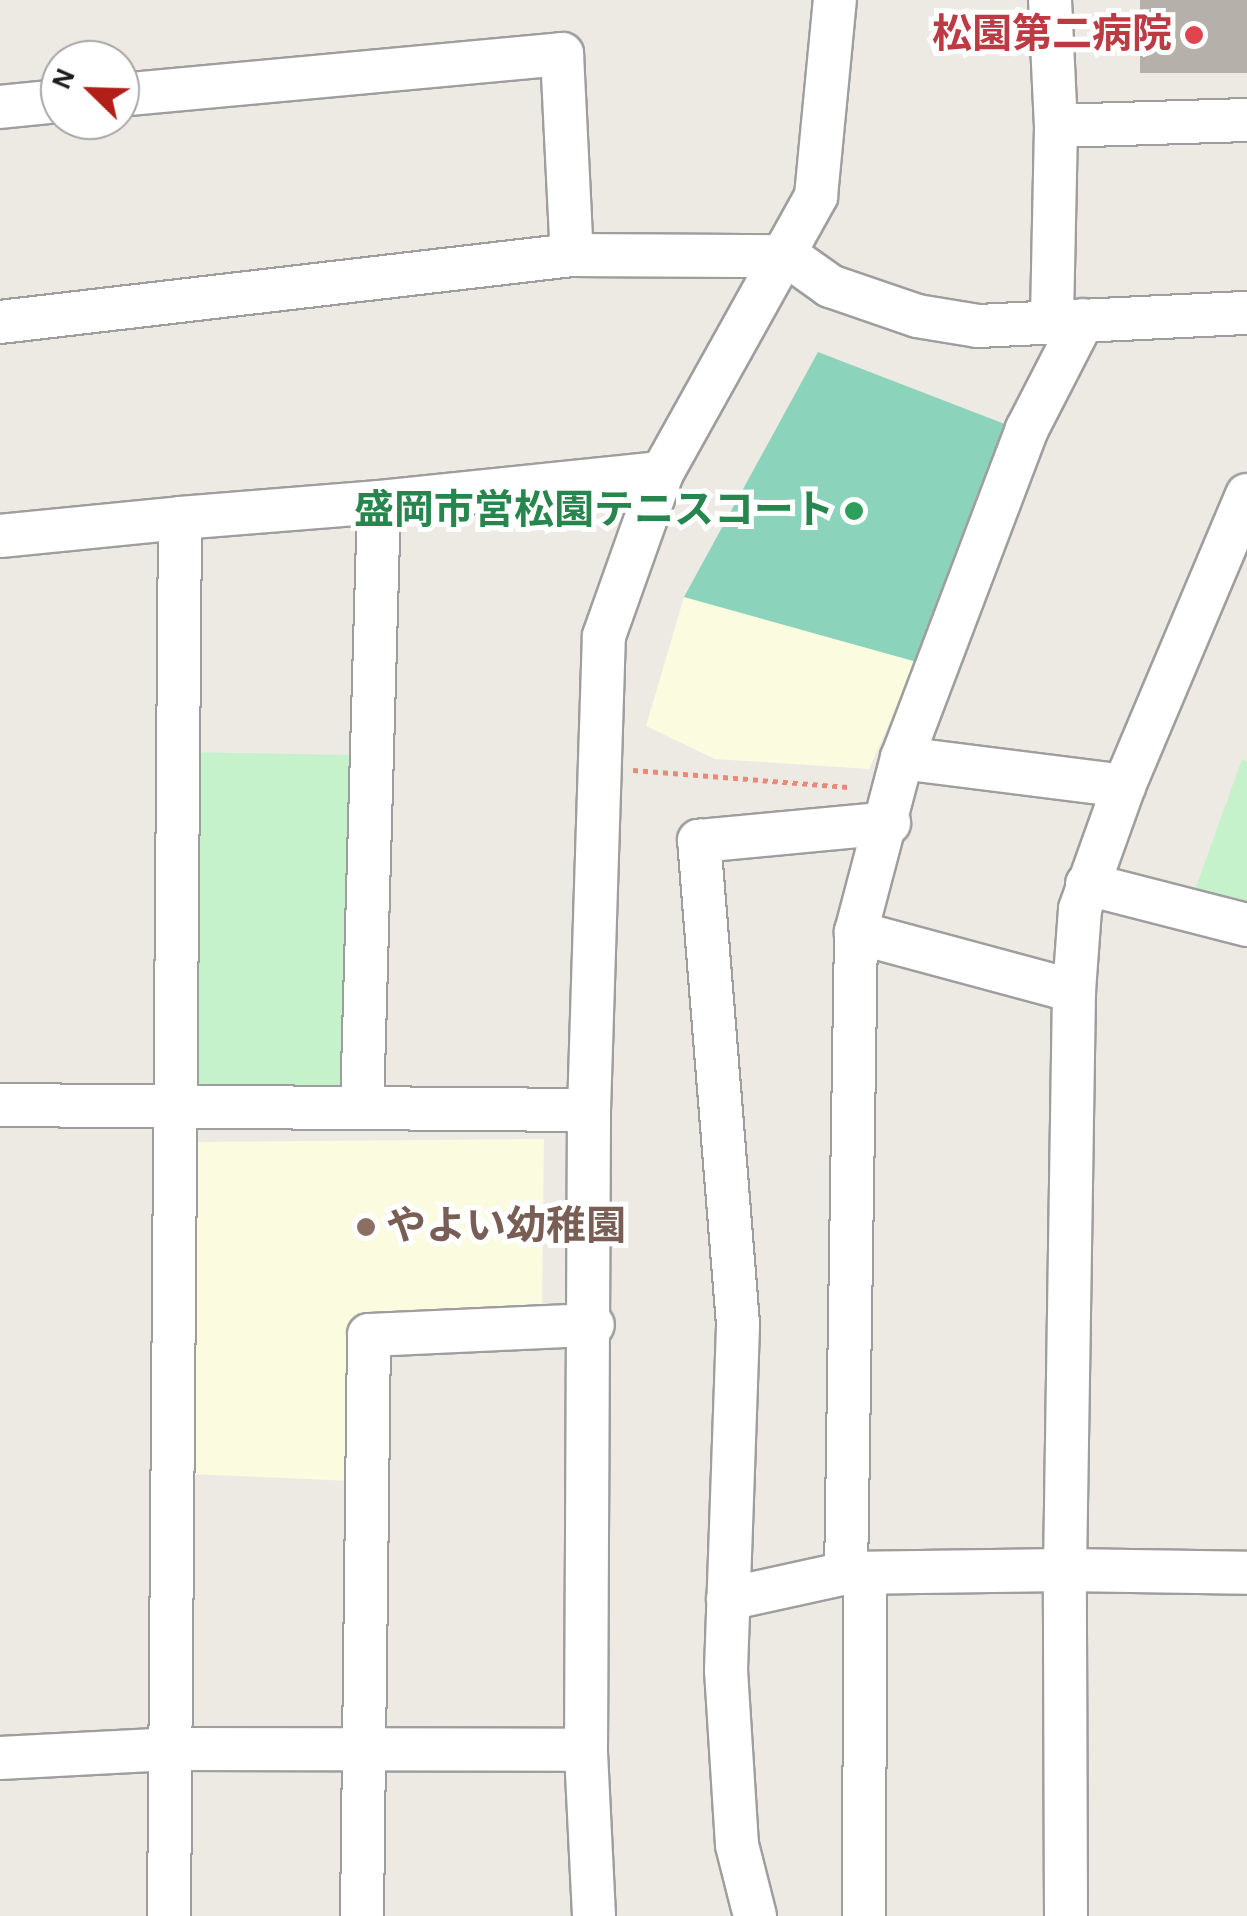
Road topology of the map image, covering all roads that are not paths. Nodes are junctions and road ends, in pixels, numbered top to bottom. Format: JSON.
{"nodes":[{"id":1,"x":834,"y":0,"type":"edge"},
{"id":2,"x":1050,"y":0,"type":"edge"},
{"id":3,"x":140,"y":93,"type":"edge"},
{"id":4,"x":40,"y":103,"type":"edge"},
{"id":5,"x":0,"y":106,"type":"edge"},
{"id":6,"x":1247,"y":120,"type":"edge"},
{"id":7,"x":1056,"y":126,"type":"junction"},
{"id":8,"x":572,"y":255,"type":"junction"},
{"id":9,"x":788,"y":256,"type":"junction"},
{"id":10,"x":1247,"y":313,"type":"edge"},
{"id":11,"x":1068,"y":319,"type":"junction"},
{"id":12,"x":0,"y":322,"type":"edge"},
{"id":13,"x":662,"y":473,"type":"junction"},
{"id":14,"x":1247,"y":495,"type":"edge"},
{"id":15,"x":379,"y":502,"type":"junction"},
{"id":16,"x":180,"y":518,"type":"junction"},
{"id":17,"x":0,"y":536,"type":"edge"},
{"id":18,"x":1124,"y":786,"type":"junction"},
{"id":19,"x":896,"y":790,"type":"junction"},
{"id":20,"x":1087,"y":884,"type":"junction"},
{"id":21,"x":1247,"y":925,"type":"edge"},
{"id":22,"x":856,"y":932,"type":"junction"},
{"id":23,"x":1074,"y":991,"type":"junction"},
{"id":24,"x":0,"y":1105,"type":"edge"},
{"id":25,"x":170,"y":1106,"type":"junction"},
{"id":26,"x":362,"y":1107,"type":"junction"},
{"id":27,"x":588,"y":1110,"type":"junction"},
{"id":28,"x":593,"y":1325,"type":"junction"},
{"id":29,"x":1065,"y":1570,"type":"junction"},
{"id":30,"x":1247,"y":1573,"type":"edge"},
{"id":31,"x":856,"y":1574,"type":"junction"},
{"id":32,"x":728,"y":1599,"type":"junction"},
{"id":33,"x":170,"y":1749,"type":"junction"},
{"id":34,"x":586,"y":1750,"type":"junction"},
{"id":35,"x":363,"y":1754,"type":"junction"},
{"id":36,"x":0,"y":1758,"type":"edge"},
{"id":37,"x":169,"y":1916,"type":"edge"},
{"id":38,"x":362,"y":1916,"type":"edge"},
{"id":39,"x":594,"y":1916,"type":"edge"},
{"id":40,"x":755,"y":1916,"type":"edge"},
{"id":41,"x":864,"y":1916,"type":"edge"},
{"id":42,"x":1066,"y":1916,"type":"edge"}],
"edges":[{"from":1,"to":9,"type":"street"},
{"from":2,"to":7,"type":"street"},
{"from":3,"to":8,"type":"street"},
{"from":4,"to":5,"type":"street"},
{"from":6,"to":7,"type":"street"},
{"from":7,"to":11,"type":"street"},
{"from":8,"to":9,"type":"street"},
{"from":8,"to":12,"type":"street"},
{"from":9,"to":11,"type":"street"},
{"from":9,"to":13,"type":"street"},
{"from":10,"to":11,"type":"street"},
{"from":11,"to":19,"type":"street"},
{"from":13,"to":15,"type":"street"},
{"from":13,"to":27,"type":"street"},
{"from":14,"to":18,"type":"street"},
{"from":15,"to":16,"type":"street"},
{"from":15,"to":26,"type":"street"},
{"from":16,"to":17,"type":"street"},
{"from":16,"to":25,"type":"street"},
{"from":18,"to":19,"type":"street"},
{"from":18,"to":20,"type":"street"},
{"from":19,"to":22,"type":"street"},
{"from":19,"to":32,"type":"street"},
{"from":20,"to":21,"type":"street"},
{"from":20,"to":23,"type":"street"},
{"from":22,"to":23,"type":"street"},
{"from":22,"to":31,"type":"street"},
{"from":23,"to":29,"type":"street"},
{"from":24,"to":25,"type":"street"},
{"from":25,"to":26,"type":"street"},
{"from":25,"to":33,"type":"street"},
{"from":26,"to":27,"type":"street"},
{"from":27,"to":28,"type":"street"},
{"from":28,"to":34,"type":"street"},
{"from":28,"to":35,"type":"street"},
{"from":29,"to":30,"type":"street"},
{"from":29,"to":31,"type":"street"},
{"from":29,"to":42,"type":"street"},
{"from":31,"to":32,"type":"street"},
{"from":31,"to":41,"type":"street"},
{"from":32,"to":40,"type":"street"},
{"from":33,"to":35,"type":"street"},
{"from":33,"to":36,"type":"street"},
{"from":33,"to":37,"type":"street"},
{"from":34,"to":35,"type":"street"},
{"from":34,"to":39,"type":"street"},
{"from":35,"to":38,"type":"street"}]}
